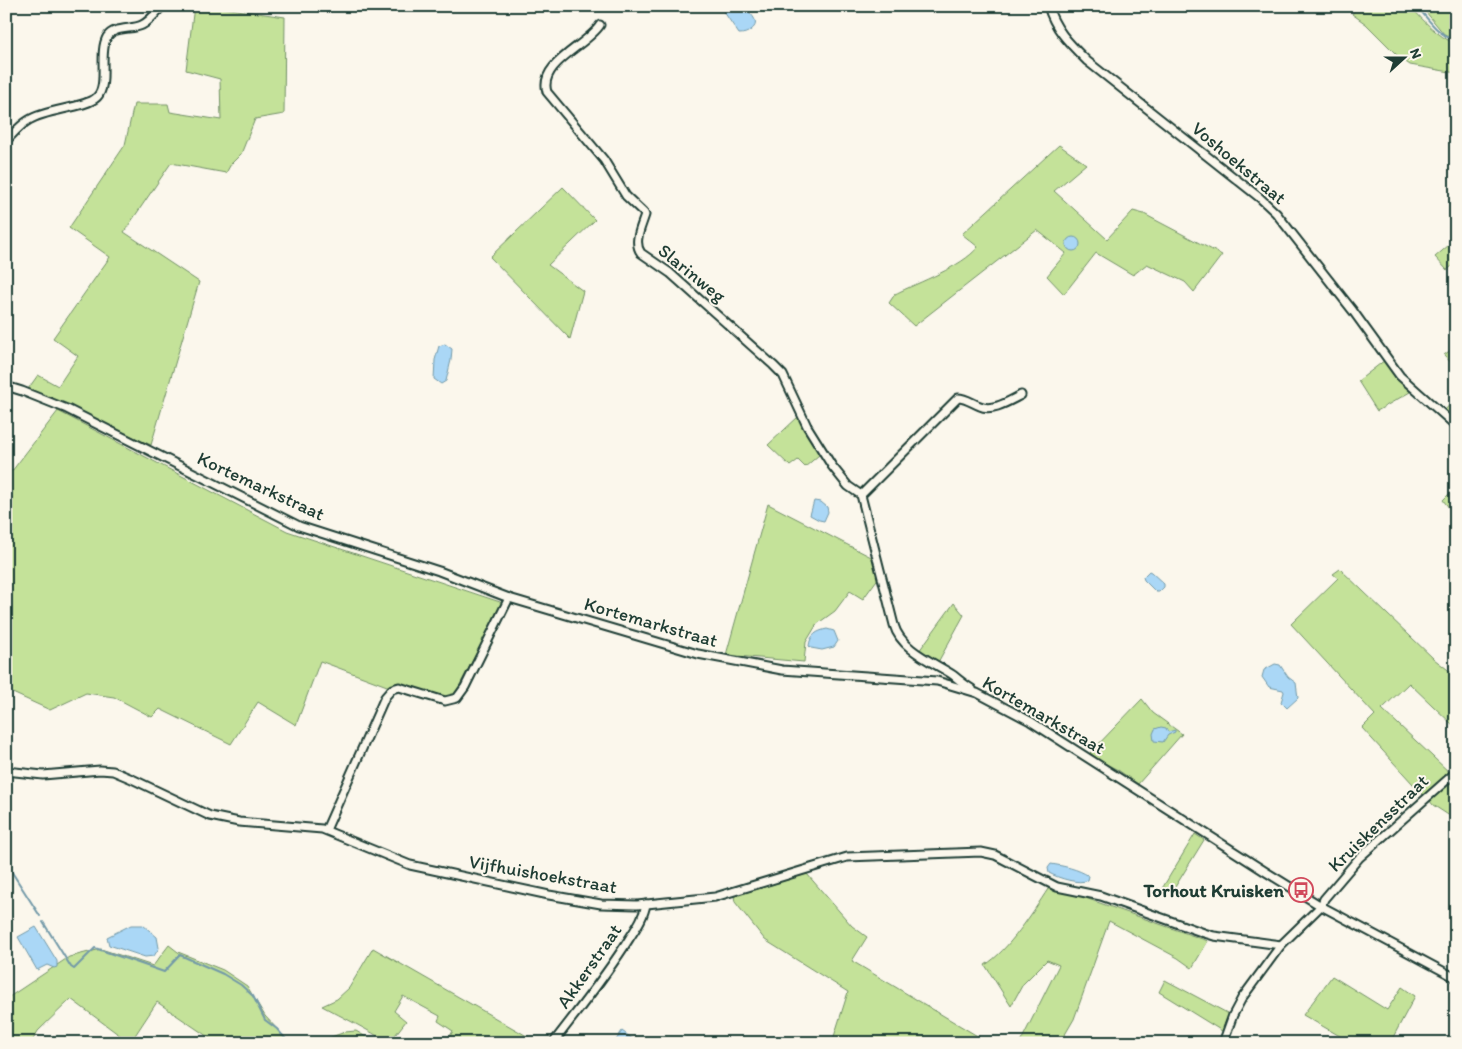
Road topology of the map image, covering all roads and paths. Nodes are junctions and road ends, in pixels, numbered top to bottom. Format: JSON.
{"nodes":[{"id":1,"x":162,"y":6,"type":"edge"},
{"id":2,"x":1048,"y":6,"type":"edge"},
{"id":3,"x":600,"y":25,"type":"dead end"},
{"id":4,"x":6,"y":141,"type":"edge"},
{"id":5,"x":6,"y":386,"type":"edge"},
{"id":6,"x":1021,"y":395,"type":"dead end"},
{"id":7,"x":1456,"y":426,"type":"edge"},
{"id":8,"x":861,"y":495,"type":"junction"},
{"id":9,"x":509,"y":598,"type":"junction"},
{"id":10,"x":977,"y":693,"type":"junction"},
{"id":11,"x":6,"y":771,"type":"edge"},
{"id":12,"x":1456,"y":772,"type":"edge"},
{"id":13,"x":326,"y":830,"type":"junction"},
{"id":14,"x":1323,"y":902,"type":"junction"},
{"id":15,"x":646,"y":904,"type":"junction"},
{"id":16,"x":1281,"y":945,"type":"junction"},
{"id":17,"x":1456,"y":978,"type":"edge"},
{"id":18,"x":552,"y":1043,"type":"edge"},
{"id":19,"x":1223,"y":1043,"type":"edge"}],
"edges":[{"from":1,"to":4,"type":"street"},
{"from":2,"to":7,"type":"street","name":"Voshoekstraat"},
{"from":3,"to":8,"type":"street","name":"Slarinweg"},
{"from":5,"to":9,"type":"street","name":"Kortemarkstraat"},
{"from":6,"to":8,"type":"street"},
{"from":8,"to":10,"type":"street"},
{"from":9,"to":10,"type":"street","name":"Kortemarkstraat"},
{"from":9,"to":13,"type":"street"},
{"from":10,"to":14,"type":"street","name":"Kortemarkstraat"},
{"from":11,"to":13,"type":"street","name":"Vijfhuishoekstraat"},
{"from":12,"to":14,"type":"street","name":"Kruiskensstraat"},
{"from":13,"to":15,"type":"street","name":"Vijfhuishoekstraat"},
{"from":14,"to":16,"type":"street","name":"Kruiskensstraat"},
{"from":14,"to":17,"type":"street","name":"Kortemarkstraat"},
{"from":15,"to":16,"type":"street","name":"Vijfhuishoekstraat"},
{"from":15,"to":18,"type":"street","name":"Akkerstraat"},
{"from":16,"to":19,"type":"street","name":"Kruiskensstraat"}]}
